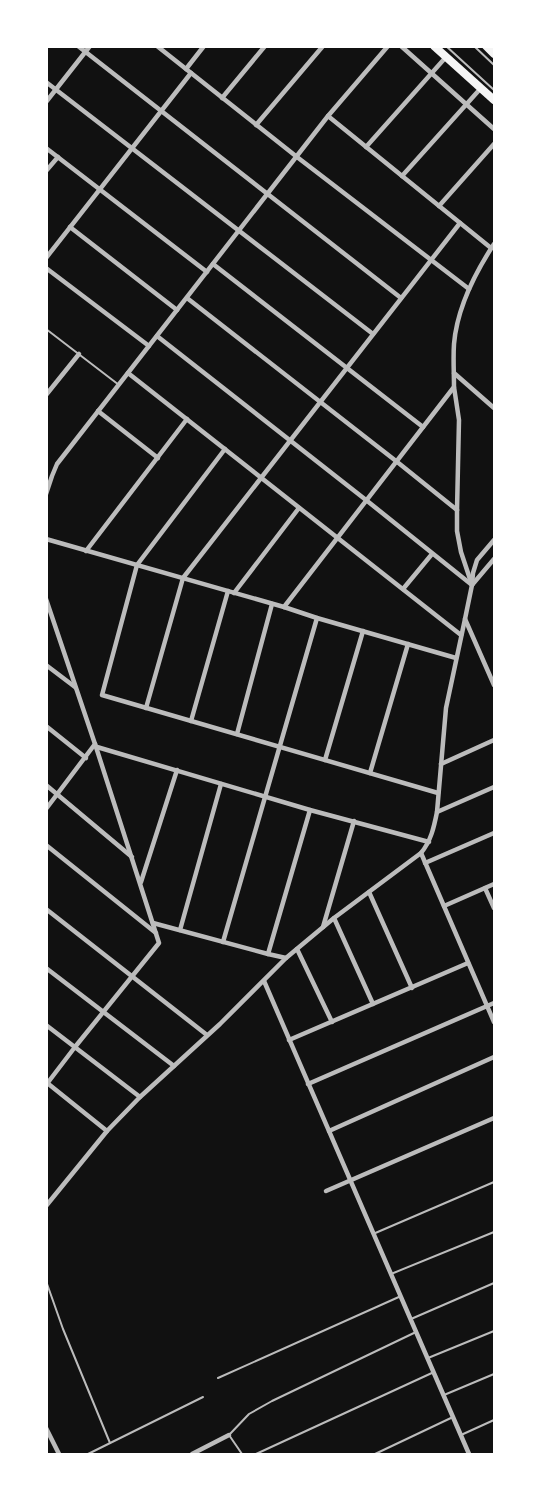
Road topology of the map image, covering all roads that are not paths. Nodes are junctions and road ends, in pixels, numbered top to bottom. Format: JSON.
{"nodes":[{"id":1,"x":78,"y":46,"type":"edge"},
{"id":2,"x":90,"y":46,"type":"edge"},
{"id":3,"x":157,"y":46,"type":"edge"},
{"id":4,"x":204,"y":46,"type":"edge"},
{"id":5,"x":265,"y":46,"type":"edge"},
{"id":6,"x":324,"y":46,"type":"edge"},
{"id":7,"x":388,"y":46,"type":"edge"},
{"id":8,"x":401,"y":46,"type":"edge"},
{"id":9,"x":434,"y":46,"type":"edge"},
{"id":10,"x":446,"y":46,"type":"edge"},
{"id":11,"x":474,"y":46,"type":"edge"},
{"id":12,"x":486,"y":46,"type":"edge"},
{"id":13,"x":85,"y":52,"type":"junction"},
{"id":14,"x":495,"y":54,"type":"edge"},
{"id":15,"x":446,"y":57,"type":"junction"},
{"id":16,"x":495,"y":65,"type":"edge"},
{"id":17,"x":186,"y":69,"type":"junction"},
{"id":18,"x":431,"y":73,"type":"junction"},
{"id":19,"x":191,"y":74,"type":"junction"},
{"id":20,"x":46,"y":82,"type":"edge"},
{"id":21,"x":481,"y":88,"type":"junction"},
{"id":22,"x":56,"y":90,"type":"junction"},
{"id":23,"x":495,"y":90,"type":"edge"},
{"id":24,"x":222,"y":98,"type":"junction"},
{"id":25,"x":495,"y":100,"type":"edge"},
{"id":26,"x":46,"y":102,"type":"edge"},
{"id":27,"x":467,"y":104,"type":"junction"},
{"id":28,"x":161,"y":112,"type":"junction"},
{"id":29,"x":328,"y":116,"type":"junction"},
{"id":30,"x":256,"y":125,"type":"junction"},
{"id":31,"x":495,"y":129,"type":"edge"},
{"id":32,"x":495,"y":144,"type":"edge"},
{"id":33,"x":366,"y":147,"type":"junction"},
{"id":34,"x":46,"y":148,"type":"edge"},
{"id":35,"x":131,"y":149,"type":"junction"},
{"id":36,"x":58,"y":157,"type":"junction"},
{"id":37,"x":297,"y":157,"type":"junction"},
{"id":38,"x":46,"y":171,"type":"edge"},
{"id":39,"x":402,"y":176,"type":"junction"},
{"id":40,"x":100,"y":189,"type":"junction"},
{"id":41,"x":268,"y":194,"type":"junction"},
{"id":42,"x":439,"y":206,"type":"junction"},
{"id":43,"x":460,"y":223,"type":"junction"},
{"id":44,"x":70,"y":227,"type":"junction"},
{"id":45,"x":239,"y":231,"type":"junction"},
{"id":46,"x":493,"y":246,"type":"edge"},
{"id":47,"x":46,"y":258,"type":"edge"},
{"id":48,"x":431,"y":260,"type":"junction"},
{"id":49,"x":213,"y":264,"type":"junction"},
{"id":50,"x":46,"y":268,"type":"edge"},
{"id":51,"x":207,"y":272,"type":"junction"},
{"id":52,"x":469,"y":289,"type":"junction"},
{"id":53,"x":187,"y":298,"type":"junction"},
{"id":54,"x":401,"y":298,"type":"junction"},
{"id":55,"x":177,"y":310,"type":"junction"},
{"id":56,"x":46,"y":329,"type":"edge"},
{"id":57,"x":373,"y":334,"type":"junction"},
{"id":58,"x":157,"y":336,"type":"junction"},
{"id":59,"x":149,"y":346,"type":"junction"},
{"id":60,"x":79,"y":354,"type":"junction"},
{"id":61,"x":347,"y":367,"type":"junction"},
{"id":62,"x":128,"y":373,"type":"junction"},
{"id":63,"x":454,"y":373,"type":"junction"},
{"id":64,"x":46,"y":382,"type":"edge"},
{"id":65,"x":118,"y":385,"type":"junction"},
{"id":66,"x":53,"y":386,"type":"junction"},
{"id":67,"x":454,"y":387,"type":"junction"},
{"id":68,"x":46,"y":394,"type":"edge"},
{"id":69,"x":320,"y":402,"type":"junction"},
{"id":70,"x":495,"y":408,"type":"edge"},
{"id":71,"x":98,"y":411,"type":"junction"},
{"id":72,"x":188,"y":419,"type":"junction"},
{"id":73,"x":423,"y":427,"type":"junction"},
{"id":74,"x":290,"y":440,"type":"junction"},
{"id":75,"x":225,"y":449,"type":"junction"},
{"id":76,"x":158,"y":458,"type":"junction"},
{"id":77,"x":396,"y":461,"type":"junction"},
{"id":78,"x":261,"y":477,"type":"junction"},
{"id":79,"x":46,"y":494,"type":"edge"},
{"id":80,"x":366,"y":500,"type":"junction"},
{"id":81,"x":299,"y":508,"type":"junction"},
{"id":82,"x":456,"y":510,"type":"junction"},
{"id":83,"x":337,"y":537,"type":"junction"},
{"id":84,"x":46,"y":539,"type":"edge"},
{"id":85,"x":495,"y":540,"type":"edge"},
{"id":86,"x":86,"y":551,"type":"junction"},
{"id":87,"x":432,"y":554,"type":"junction"},
{"id":88,"x":495,"y":559,"type":"edge"},
{"id":89,"x":137,"y":565,"type":"junction"},
{"id":90,"x":183,"y":578,"type":"junction"},
{"id":91,"x":472,"y":585,"type":"junction"},
{"id":92,"x":402,"y":589,"type":"junction"},
{"id":93,"x":228,"y":591,"type":"junction"},
{"id":94,"x":234,"y":593,"type":"junction"},
{"id":95,"x":46,"y":599,"type":"edge"},
{"id":96,"x":272,"y":604,"type":"junction"},
{"id":97,"x":284,"y":607,"type":"junction"},
{"id":98,"x":317,"y":618,"type":"junction"},
{"id":99,"x":465,"y":619,"type":"junction"},
{"id":100,"x":363,"y":631,"type":"junction"},
{"id":101,"x":461,"y":636,"type":"junction"},
{"id":102,"x":408,"y":644,"type":"junction"},
{"id":103,"x":456,"y":658,"type":"junction"},
{"id":104,"x":46,"y":665,"type":"edge"},
{"id":105,"x":495,"y":685,"type":"edge"},
{"id":106,"x":76,"y":688,"type":"junction"},
{"id":107,"x":146,"y":708,"type":"junction"},
{"id":108,"x":191,"y":721,"type":"junction"},
{"id":109,"x":46,"y":726,"type":"edge"},
{"id":110,"x":237,"y":734,"type":"junction"},
{"id":111,"x":495,"y":740,"type":"edge"},
{"id":112,"x":96,"y":746,"type":"junction"},
{"id":113,"x":280,"y":747,"type":"junction"},
{"id":114,"x":86,"y":758,"type":"junction"},
{"id":115,"x":325,"y":760,"type":"junction"},
{"id":116,"x":441,"y":764,"type":"junction"},
{"id":117,"x":177,"y":770,"type":"junction"},
{"id":118,"x":370,"y":773,"type":"junction"},
{"id":119,"x":221,"y":784,"type":"junction"},
{"id":120,"x":46,"y":785,"type":"edge"},
{"id":121,"x":495,"y":787,"type":"edge"},
{"id":122,"x":438,"y":793,"type":"junction"},
{"id":123,"x":58,"y":795,"type":"junction"},
{"id":124,"x":266,"y":797,"type":"junction"},
{"id":125,"x":46,"y":810,"type":"edge"},
{"id":126,"x":310,"y":810,"type":"junction"},
{"id":127,"x":437,"y":812,"type":"junction"},
{"id":128,"x":354,"y":821,"type":"junction"},
{"id":129,"x":495,"y":833,"type":"edge"},
{"id":130,"x":429,"y":842,"type":"junction"},
{"id":131,"x":46,"y":845,"type":"edge"},
{"id":132,"x":421,"y":853,"type":"junction"},
{"id":133,"x":132,"y":857,"type":"junction"},
{"id":134,"x":425,"y":863,"type":"junction"},
{"id":135,"x":141,"y":883,"type":"junction"},
{"id":136,"x":495,"y":884,"type":"edge"},
{"id":137,"x":485,"y":888,"type":"junction"},
{"id":138,"x":369,"y":892,"type":"junction"},
{"id":139,"x":444,"y":906,"type":"junction"},
{"id":140,"x":495,"y":908,"type":"edge"},
{"id":141,"x":46,"y":909,"type":"edge"},
{"id":142,"x":334,"y":918,"type":"junction"},
{"id":143,"x":153,"y":922,"type":"junction"},
{"id":144,"x":323,"y":927,"type":"junction"},
{"id":145,"x":180,"y":930,"type":"junction"},
{"id":146,"x":156,"y":933,"type":"junction"},
{"id":147,"x":223,"y":942,"type":"junction"},
{"id":148,"x":297,"y":949,"type":"junction"},
{"id":149,"x":268,"y":954,"type":"junction"},
{"id":150,"x":286,"y":958,"type":"junction"},
{"id":151,"x":468,"y":963,"type":"junction"},
{"id":152,"x":46,"y":968,"type":"edge"},
{"id":153,"x":133,"y":975,"type":"junction"},
{"id":154,"x":264,"y":981,"type":"junction"},
{"id":155,"x":412,"y":988,"type":"junction"},
{"id":156,"x":495,"y":1003,"type":"edge"},
{"id":157,"x":373,"y":1004,"type":"junction"},
{"id":158,"x":488,"y":1006,"type":"junction"},
{"id":159,"x":102,"y":1012,"type":"junction"},
{"id":160,"x":332,"y":1022,"type":"junction"},
{"id":161,"x":495,"y":1022,"type":"edge"},
{"id":162,"x":46,"y":1025,"type":"edge"},
{"id":163,"x":207,"y":1035,"type":"junction"},
{"id":164,"x":289,"y":1040,"type":"junction"},
{"id":165,"x":75,"y":1047,"type":"junction"},
{"id":166,"x":495,"y":1057,"type":"edge"},
{"id":167,"x":174,"y":1066,"type":"junction"},
{"id":168,"x":47,"y":1084,"type":"edge"},
{"id":169,"x":308,"y":1084,"type":"junction"},
{"id":170,"x":140,"y":1097,"type":"junction"},
{"id":171,"x":495,"y":1118,"type":"edge"},
{"id":172,"x":107,"y":1131,"type":"junction"},
{"id":173,"x":328,"y":1131,"type":"junction"},
{"id":174,"x":350,"y":1181,"type":"junction"},
{"id":175,"x":495,"y":1182,"type":"edge"},
{"id":176,"x":326,"y":1191,"type":"dead end"},
{"id":177,"x":46,"y":1206,"type":"edge"},
{"id":178,"x":495,"y":1232,"type":"edge"},
{"id":179,"x":373,"y":1234,"type":"junction"},
{"id":180,"x":392,"y":1274,"type":"junction"},
{"id":181,"x":46,"y":1281,"type":"edge"},
{"id":182,"x":495,"y":1283,"type":"edge"},
{"id":183,"x":401,"y":1296,"type":"junction"},
{"id":184,"x":411,"y":1319,"type":"junction"},
{"id":185,"x":495,"y":1331,"type":"edge"},
{"id":186,"x":416,"y":1332,"type":"junction"},
{"id":187,"x":428,"y":1358,"type":"junction"},
{"id":188,"x":434,"y":1372,"type":"junction"},
{"id":189,"x":495,"y":1374,"type":"edge"},
{"id":190,"x":218,"y":1378,"type":"dead end"},
{"id":191,"x":444,"y":1395,"type":"junction"},
{"id":192,"x":203,"y":1396,"type":"dead end"},
{"id":193,"x":453,"y":1417,"type":"junction"},
{"id":194,"x":495,"y":1420,"type":"edge"},
{"id":195,"x":46,"y":1428,"type":"edge"},
{"id":196,"x":229,"y":1435,"type":"junction"},
{"id":197,"x":461,"y":1435,"type":"junction"},
{"id":198,"x":110,"y":1443,"type":"junction"},
{"id":199,"x":59,"y":1455,"type":"edge"},
{"id":200,"x":88,"y":1455,"type":"edge"},
{"id":201,"x":192,"y":1455,"type":"edge"},
{"id":202,"x":242,"y":1455,"type":"edge"},
{"id":203,"x":256,"y":1455,"type":"edge"},
{"id":204,"x":375,"y":1455,"type":"edge"},
{"id":205,"x":470,"y":1455,"type":"edge"}],
"edges":[{"from":1,"to":13,"type":"street"},
{"from":2,"to":13,"type":"street"},
{"from":3,"to":17,"type":"street"},
{"from":4,"to":17,"type":"street"},
{"from":5,"to":24,"type":"street"},
{"from":6,"to":30,"type":"street"},
{"from":7,"to":29,"type":"street"},
{"from":8,"to":18,"type":"street"},
{"from":9,"to":15,"type":"main road"},
{"from":10,"to":23,"type":"lane"},
{"from":11,"to":16,"type":"lane"},
{"from":12,"to":14,"type":"main road"},
{"from":13,"to":22,"type":"street"},
{"from":13,"to":28,"type":"street"},
{"from":15,"to":18,"type":"street"},
{"from":15,"to":21,"type":"main road"},
{"from":17,"to":19,"type":"street"},
{"from":18,"to":27,"type":"street"},
{"from":18,"to":33,"type":"street"},
{"from":19,"to":24,"type":"street"},
{"from":19,"to":28,"type":"street"},
{"from":20,"to":22,"type":"street"},
{"from":21,"to":25,"type":"main road"},
{"from":21,"to":27,"type":"street"},
{"from":22,"to":26,"type":"street"},
{"from":22,"to":35,"type":"street"},
{"from":24,"to":30,"type":"street"},
{"from":27,"to":31,"type":"street"},
{"from":27,"to":39,"type":"street"},
{"from":28,"to":35,"type":"street"},
{"from":28,"to":41,"type":"street"},
{"from":29,"to":33,"type":"street"},
{"from":29,"to":37,"type":"street"},
{"from":30,"to":37,"type":"street"},
{"from":32,"to":42,"type":"street"},
{"from":33,"to":39,"type":"street"},
{"from":34,"to":36,"type":"street"},
{"from":35,"to":40,"type":"street"},
{"from":35,"to":45,"type":"street"},
{"from":36,"to":38,"type":"street"},
{"from":36,"to":40,"type":"street"},
{"from":37,"to":41,"type":"street"},
{"from":37,"to":48,"type":"street"},
{"from":39,"to":42,"type":"street"},
{"from":40,"to":44,"type":"street"},
{"from":40,"to":51,"type":"street"},
{"from":41,"to":45,"type":"street"},
{"from":41,"to":54,"type":"street"},
{"from":42,"to":43,"type":"street"},
{"from":43,"to":46,"type":"street"},
{"from":43,"to":48,"type":"street"},
{"from":44,"to":47,"type":"street"},
{"from":44,"to":55,"type":"street"},
{"from":45,"to":49,"type":"street"},
{"from":45,"to":57,"type":"street"},
{"from":46,"to":52,"type":"street"},
{"from":48,"to":52,"type":"street"},
{"from":48,"to":54,"type":"street"},
{"from":49,"to":51,"type":"street"},
{"from":49,"to":61,"type":"street"},
{"from":50,"to":59,"type":"street"},
{"from":51,"to":53,"type":"street"},
{"from":52,"to":63,"type":"street"},
{"from":53,"to":55,"type":"street"},
{"from":53,"to":69,"type":"street"},
{"from":54,"to":57,"type":"street"},
{"from":55,"to":58,"type":"street"},
{"from":56,"to":60,"type":"lane"},
{"from":57,"to":61,"type":"street"},
{"from":58,"to":59,"type":"street"},
{"from":58,"to":74,"type":"street"},
{"from":59,"to":62,"type":"street"},
{"from":60,"to":65,"type":"lane"},
{"from":60,"to":66,"type":"street"},
{"from":61,"to":69,"type":"street"},
{"from":61,"to":73,"type":"street"},
{"from":62,"to":65,"type":"street"},
{"from":62,"to":72,"type":"street"},
{"from":63,"to":67,"type":"street"},
{"from":63,"to":70,"type":"street"},
{"from":64,"to":66,"type":"street"},
{"from":65,"to":71,"type":"street"},
{"from":66,"to":68,"type":"street"},
{"from":67,"to":73,"type":"street"},
{"from":67,"to":82,"type":"street"},
{"from":69,"to":74,"type":"street"},
{"from":69,"to":77,"type":"street"},
{"from":71,"to":76,"type":"street"},
{"from":71,"to":79,"type":"street"},
{"from":72,"to":75,"type":"street"},
{"from":72,"to":76,"type":"street"},
{"from":73,"to":77,"type":"street"},
{"from":74,"to":78,"type":"street"},
{"from":74,"to":80,"type":"street"},
{"from":75,"to":78,"type":"street"},
{"from":75,"to":89,"type":"street"},
{"from":76,"to":86,"type":"street"},
{"from":77,"to":80,"type":"street"},
{"from":77,"to":82,"type":"street"},
{"from":78,"to":81,"type":"street"},
{"from":78,"to":90,"type":"street"},
{"from":80,"to":83,"type":"street"},
{"from":80,"to":87,"type":"street"},
{"from":81,"to":83,"type":"street"},
{"from":81,"to":94,"type":"street"},
{"from":82,"to":91,"type":"street"},
{"from":83,"to":92,"type":"street"},
{"from":83,"to":97,"type":"street"},
{"from":84,"to":86,"type":"street"},
{"from":85,"to":91,"type":"street"},
{"from":86,"to":89,"type":"street"},
{"from":87,"to":91,"type":"street"},
{"from":87,"to":92,"type":"street"},
{"from":88,"to":91,"type":"street"},
{"from":89,"to":90,"type":"street"},
{"from":89,"to":107,"type":"street"},
{"from":90,"to":93,"type":"street"},
{"from":90,"to":107,"type":"street"},
{"from":91,"to":99,"type":"street"},
{"from":92,"to":101,"type":"street"},
{"from":93,"to":94,"type":"street"},
{"from":93,"to":108,"type":"street"},
{"from":94,"to":96,"type":"street"},
{"from":95,"to":106,"type":"street"},
{"from":96,"to":97,"type":"street"},
{"from":96,"to":110,"type":"street"},
{"from":97,"to":98,"type":"street"},
{"from":98,"to":100,"type":"street"},
{"from":98,"to":113,"type":"street"},
{"from":99,"to":101,"type":"street"},
{"from":99,"to":105,"type":"street"},
{"from":100,"to":102,"type":"street"},
{"from":100,"to":115,"type":"street"},
{"from":101,"to":103,"type":"street"},
{"from":102,"to":103,"type":"street"},
{"from":102,"to":118,"type":"street"},
{"from":103,"to":116,"type":"street"},
{"from":104,"to":106,"type":"street"},
{"from":106,"to":112,"type":"street"},
{"from":107,"to":108,"type":"street"},
{"from":108,"to":110,"type":"street"},
{"from":109,"to":114,"type":"street"},
{"from":110,"to":113,"type":"street"},
{"from":111,"to":116,"type":"street"},
{"from":112,"to":114,"type":"street"},
{"from":112,"to":117,"type":"street"},
{"from":112,"to":133,"type":"street"},
{"from":113,"to":115,"type":"street"},
{"from":113,"to":124,"type":"street"},
{"from":114,"to":123,"type":"street"},
{"from":115,"to":118,"type":"street"},
{"from":116,"to":122,"type":"street"},
{"from":117,"to":119,"type":"street"},
{"from":117,"to":135,"type":"street"},
{"from":118,"to":122,"type":"street"},
{"from":119,"to":124,"type":"street"},
{"from":119,"to":145,"type":"street"},
{"from":120,"to":123,"type":"street"},
{"from":121,"to":127,"type":"street"},
{"from":122,"to":127,"type":"street"},
{"from":123,"to":125,"type":"street"},
{"from":123,"to":133,"type":"street"},
{"from":124,"to":126,"type":"street"},
{"from":124,"to":147,"type":"street"},
{"from":126,"to":128,"type":"street"},
{"from":126,"to":149,"type":"street"},
{"from":127,"to":130,"type":"street"},
{"from":128,"to":130,"type":"street"},
{"from":128,"to":144,"type":"street"},
{"from":129,"to":134,"type":"street"},
{"from":130,"to":132,"type":"street"},
{"from":131,"to":146,"type":"street"},
{"from":132,"to":134,"type":"street"},
{"from":132,"to":138,"type":"street"},
{"from":133,"to":135,"type":"street"},
{"from":134,"to":139,"type":"street"},
{"from":135,"to":143,"type":"street"},
{"from":136,"to":137,"type":"street"},
{"from":137,"to":139,"type":"street"},
{"from":137,"to":140,"type":"street"},
{"from":138,"to":142,"type":"street"},
{"from":138,"to":155,"type":"street"},
{"from":139,"to":151,"type":"street"},
{"from":141,"to":153,"type":"street"},
{"from":142,"to":144,"type":"street"},
{"from":142,"to":157,"type":"street"},
{"from":143,"to":145,"type":"street"},
{"from":143,"to":146,"type":"street"},
{"from":144,"to":148,"type":"street"},
{"from":145,"to":147,"type":"street"},
{"from":146,"to":153,"type":"street"},
{"from":147,"to":149,"type":"street"},
{"from":148,"to":150,"type":"street"},
{"from":148,"to":160,"type":"street"},
{"from":149,"to":150,"type":"street"},
{"from":150,"to":154,"type":"street"},
{"from":151,"to":155,"type":"street"},
{"from":151,"to":158,"type":"street"},
{"from":152,"to":159,"type":"street"},
{"from":153,"to":159,"type":"street"},
{"from":153,"to":163,"type":"street"},
{"from":154,"to":163,"type":"street"},
{"from":154,"to":164,"type":"street"},
{"from":155,"to":157,"type":"street"},
{"from":156,"to":158,"type":"street"},
{"from":157,"to":160,"type":"street"},
{"from":158,"to":161,"type":"street"},
{"from":158,"to":169,"type":"street"},
{"from":159,"to":165,"type":"street"},
{"from":159,"to":167,"type":"street"},
{"from":160,"to":164,"type":"street"},
{"from":162,"to":165,"type":"street"},
{"from":163,"to":167,"type":"street"},
{"from":164,"to":169,"type":"street"},
{"from":165,"to":168,"type":"street"},
{"from":165,"to":170,"type":"street"},
{"from":166,"to":173,"type":"street"},
{"from":167,"to":170,"type":"street"},
{"from":168,"to":172,"type":"street"},
{"from":169,"to":173,"type":"street"},
{"from":170,"to":172,"type":"street"},
{"from":171,"to":174,"type":"street"},
{"from":172,"to":177,"type":"street"},
{"from":173,"to":174,"type":"street"},
{"from":174,"to":176,"type":"street"},
{"from":174,"to":179,"type":"street"},
{"from":175,"to":179,"type":"lane"},
{"from":178,"to":180,"type":"lane"},
{"from":179,"to":180,"type":"street"},
{"from":180,"to":183,"type":"street"},
{"from":181,"to":198,"type":"lane"},
{"from":182,"to":184,"type":"lane"},
{"from":183,"to":184,"type":"street"},
{"from":183,"to":190,"type":"lane"},
{"from":184,"to":186,"type":"street"},
{"from":185,"to":187,"type":"lane"},
{"from":186,"to":187,"type":"street"},
{"from":186,"to":196,"type":"lane"},
{"from":187,"to":188,"type":"street"},
{"from":188,"to":191,"type":"street"},
{"from":188,"to":203,"type":"lane"},
{"from":189,"to":191,"type":"lane"},
{"from":191,"to":193,"type":"street"},
{"from":192,"to":198,"type":"lane"},
{"from":193,"to":197,"type":"street"},
{"from":193,"to":204,"type":"lane"},
{"from":194,"to":197,"type":"lane"},
{"from":195,"to":199,"type":"street"},
{"from":196,"to":201,"type":"street"},
{"from":196,"to":202,"type":"lane"},
{"from":197,"to":205,"type":"street"},
{"from":198,"to":200,"type":"lane"}]}
